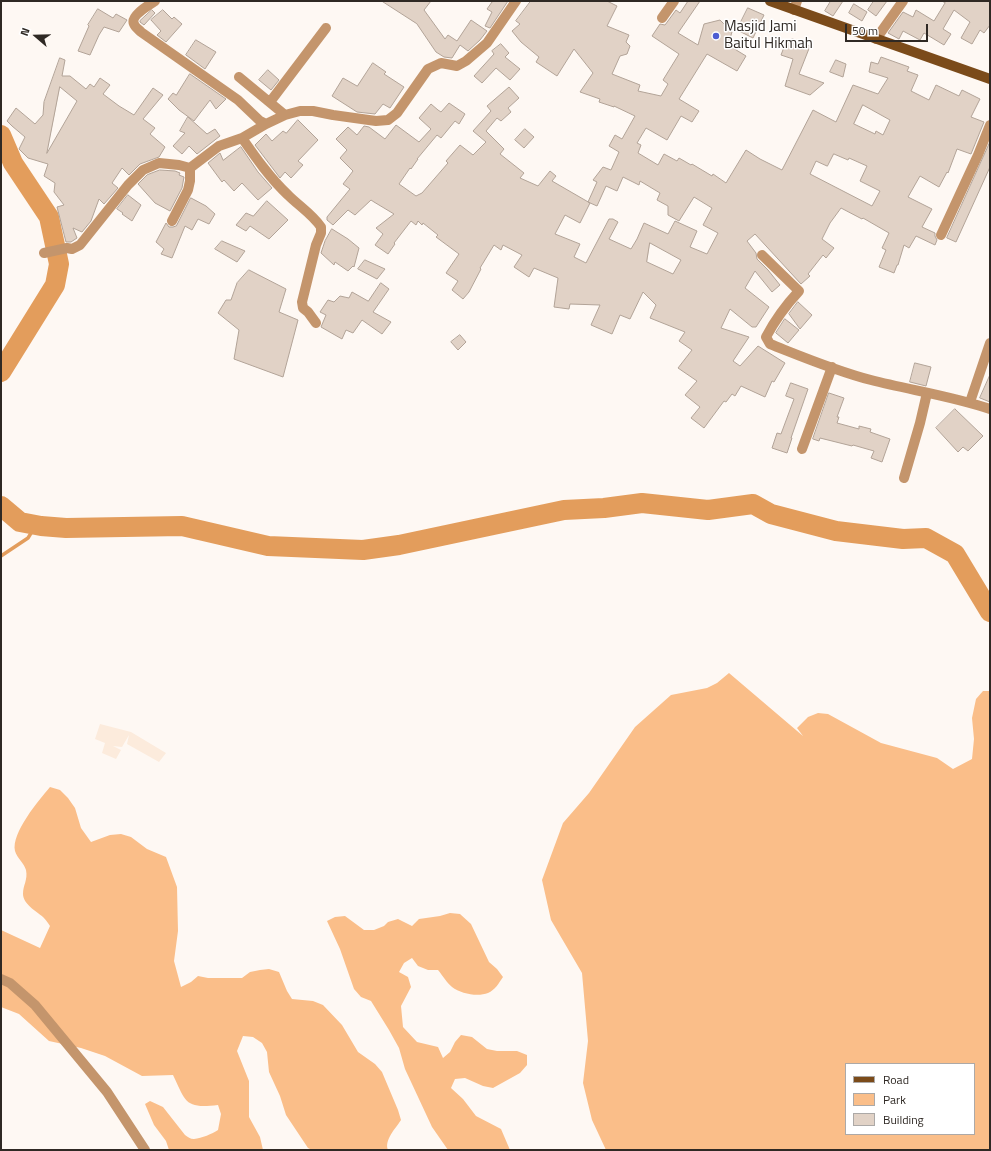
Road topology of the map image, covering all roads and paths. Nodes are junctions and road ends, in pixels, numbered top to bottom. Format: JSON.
{"nodes":[{"id":1,"x":155,"y":1,"type":"edge"},
{"id":2,"x":516,"y":1,"type":"edge"},
{"id":3,"x":674,"y":1,"type":"edge"},
{"id":4,"x":770,"y":1,"type":"edge"},
{"id":5,"x":903,"y":1,"type":"edge"},
{"id":6,"x":796,"y":5,"type":"edge"},
{"id":7,"x":662,"y":18,"type":"dead end"},
{"id":8,"x":326,"y":28,"type":"dead end"},
{"id":9,"x":876,"y":39,"type":"junction"},
{"id":10,"x":239,"y":77,"type":"dead end"},
{"id":11,"x":990,"y":79,"type":"edge"},
{"id":12,"x":270,"y":102,"type":"junction"},
{"id":13,"x":285,"y":115,"type":"junction"},
{"id":14,"x":266,"y":124,"type":"junction"},
{"id":15,"x":990,"y":125,"type":"edge"},
{"id":16,"x":242,"y":138,"type":"junction"},
{"id":17,"x":190,"y":168,"type":"junction"},
{"id":18,"x":172,"y":221,"type":"dead end"},
{"id":19,"x":941,"y":235,"type":"dead end"},
{"id":20,"x":44,"y":253,"type":"dead end"},
{"id":21,"x":762,"y":255,"type":"dead end"},
{"id":22,"x":316,"y":323,"type":"dead end"},
{"id":23,"x":990,"y":343,"type":"edge"},
{"id":24,"x":832,"y":368,"type":"junction"},
{"id":25,"x":927,"y":393,"type":"junction"},
{"id":26,"x":970,"y":402,"type":"junction"},
{"id":27,"x":990,"y":409,"type":"edge"},
{"id":28,"x":802,"y":449,"type":"dead end"},
{"id":29,"x":904,"y":478,"type":"dead end"},
{"id":30,"x":1,"y":978,"type":"edge"},
{"id":31,"x":145,"y":1150,"type":"edge"}],
"edges":[{"from":1,"to":14,"type":"street"},
{"from":2,"to":13,"type":"street"},
{"from":3,"to":7,"type":"street"},
{"from":4,"to":6,"type":"main road"},
{"from":5,"to":9,"type":"street"},
{"from":6,"to":9,"type":"main road"},
{"from":8,"to":12,"type":"street"},
{"from":9,"to":11,"type":"main road"},
{"from":10,"to":12,"type":"street"},
{"from":12,"to":13,"type":"street"},
{"from":13,"to":14,"type":"street"},
{"from":14,"to":16,"type":"street"},
{"from":15,"to":19,"type":"street"},
{"from":16,"to":17,"type":"street"},
{"from":16,"to":22,"type":"street"},
{"from":17,"to":18,"type":"street"},
{"from":17,"to":20,"type":"street"},
{"from":21,"to":24,"type":"street"},
{"from":23,"to":26,"type":"street"},
{"from":24,"to":25,"type":"street"},
{"from":24,"to":28,"type":"street"},
{"from":25,"to":26,"type":"street"},
{"from":25,"to":29,"type":"street"},
{"from":26,"to":27,"type":"street"},
{"from":30,"to":31,"type":"street"}]}
